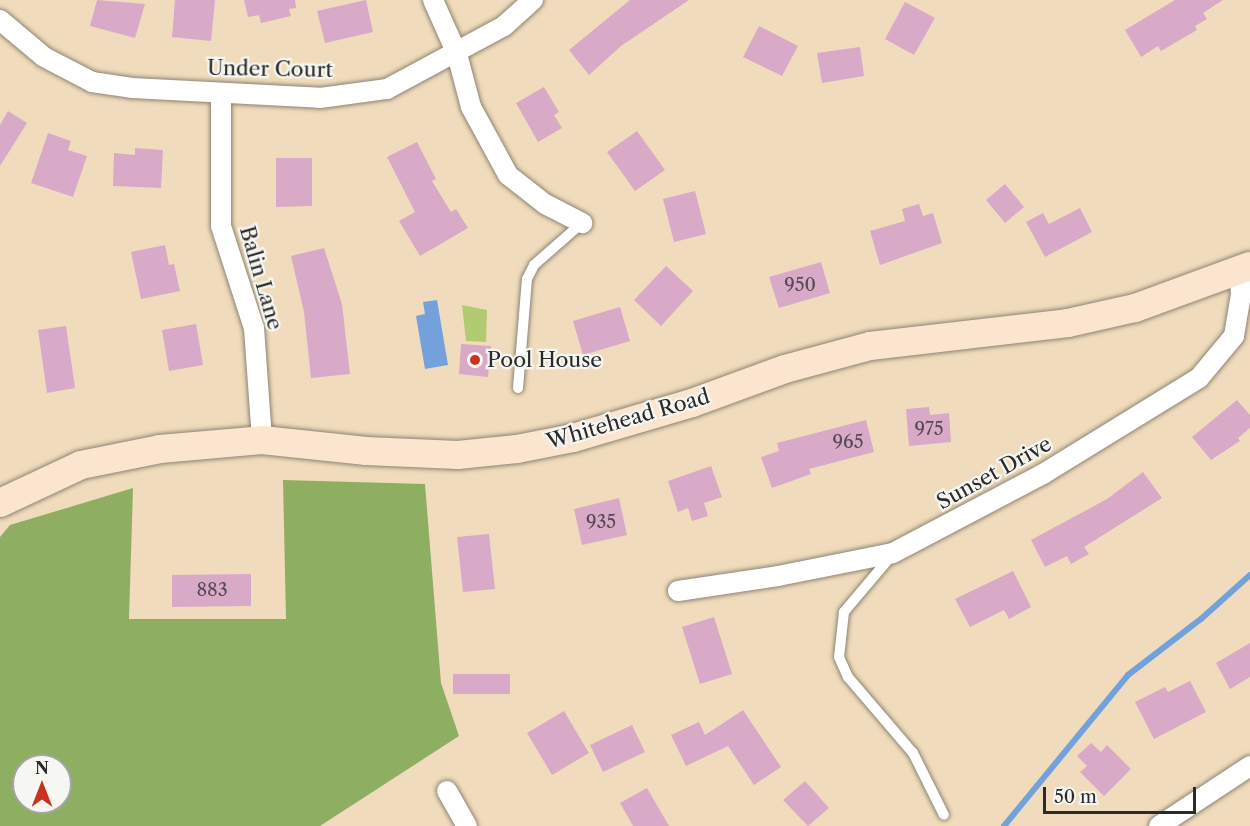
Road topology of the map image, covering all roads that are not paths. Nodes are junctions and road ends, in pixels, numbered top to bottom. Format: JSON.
{"nodes":[{"id":1,"x":433,"y":0,"type":"edge"},
{"id":2,"x":533,"y":0,"type":"edge"},
{"id":3,"x":0,"y":20,"type":"edge"},
{"id":4,"x":457,"y":54,"type":"junction"},
{"id":5,"x":221,"y":93,"type":"junction"},
{"id":6,"x":582,"y":223,"type":"joint"},
{"id":7,"x":1245,"y":269,"type":"edge"},
{"id":8,"x":518,"y":388,"type":"dead end"},
{"id":9,"x":262,"y":440,"type":"junction"},
{"id":10,"x":0,"y":503,"type":"edge"},
{"id":11,"x":893,"y":553,"type":"junction"},
{"id":12,"x":678,"y":591,"type":"dead end"},
{"id":13,"x":1250,"y":766,"type":"edge"},
{"id":14,"x":447,"y":791,"type":"dead end"},
{"id":15,"x":944,"y":815,"type":"dead end"},
{"id":16,"x":467,"y":826,"type":"edge"},
{"id":17,"x":1159,"y":826,"type":"edge"}],
"edges":[{"from":1,"to":4,"type":"street"},
{"from":2,"to":4,"type":"street","name":"Under Court"},
{"from":3,"to":5,"type":"street","name":"Under Court"},
{"from":4,"to":5,"type":"street","name":"Under Court"},
{"from":4,"to":6,"type":"street"},
{"from":5,"to":9,"type":"street","name":"Balin Lane"},
{"from":6,"to":8,"type":"lane"},
{"from":7,"to":9,"type":"street","name":"Whitehead Road"},
{"from":7,"to":11,"type":"street","name":"Sunset Drive"},
{"from":9,"to":10,"type":"street","name":"Whitehead Road"},
{"from":11,"to":12,"type":"street","name":"Sunset Drive"},
{"from":11,"to":15,"type":"lane"},
{"from":13,"to":17,"type":"street"},
{"from":14,"to":16,"type":"street"}]}
